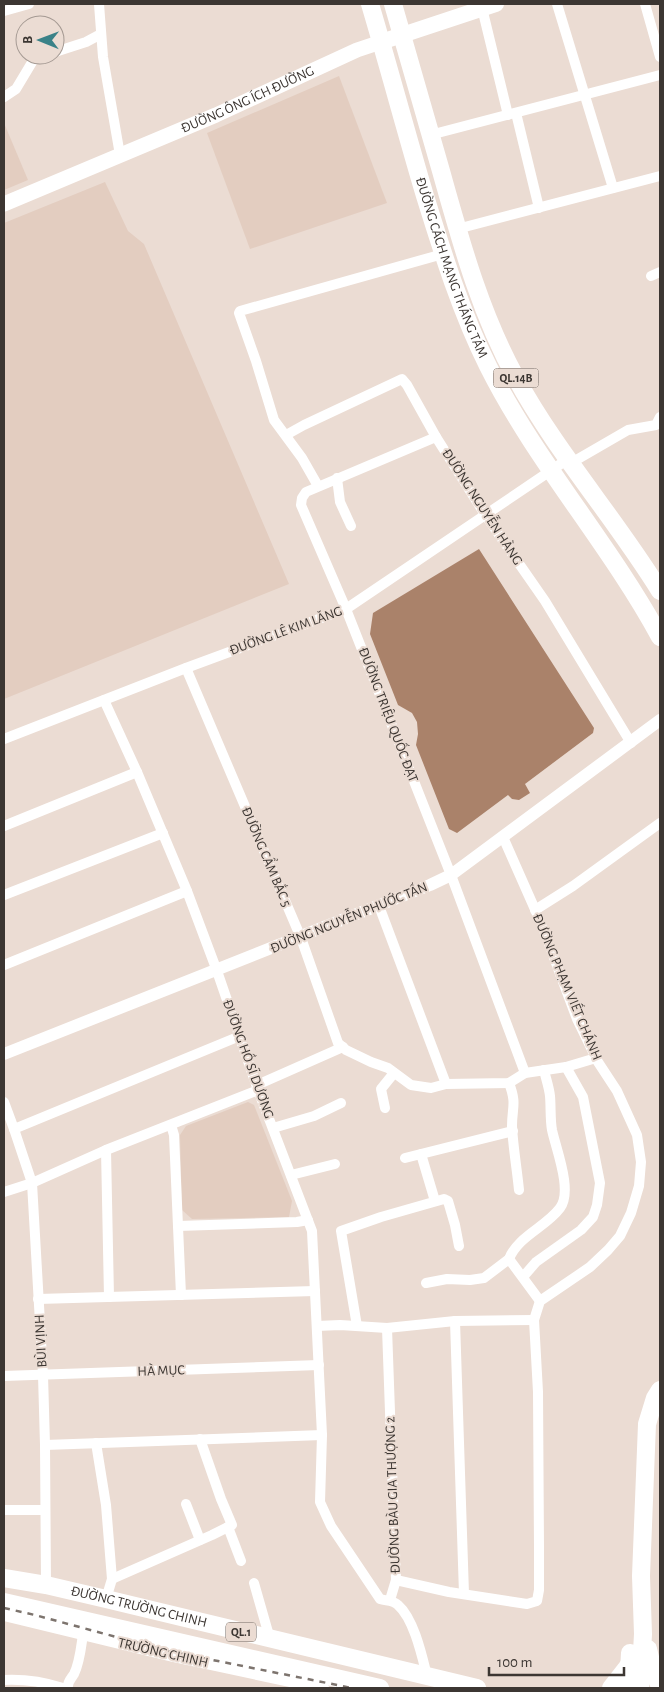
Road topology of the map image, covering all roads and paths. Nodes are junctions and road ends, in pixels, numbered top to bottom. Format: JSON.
{"nodes":[{"id":1,"x":29,"y":4,"type":"edge"},
{"id":2,"x":99,"y":4,"type":"edge"},
{"id":3,"x":370,"y":4,"type":"edge"},
{"id":4,"x":393,"y":4,"type":"edge"},
{"id":5,"x":557,"y":4,"type":"edge"},
{"id":6,"x":645,"y":4,"type":"edge"},
{"id":7,"x":489,"y":6,"type":"edge"},
{"id":8,"x":4,"y":11,"type":"edge"},
{"id":9,"x":101,"y":34,"type":"junction"},
{"id":10,"x":402,"y":35,"type":"junction"},
{"id":11,"x":381,"y":42,"type":"junction"},
{"id":12,"x":65,"y":49,"type":"edge"},
{"id":13,"x":660,"y":57,"type":"edge"},
{"id":14,"x":30,"y":65,"type":"edge"},
{"id":15,"x":660,"y":75,"type":"edge"},
{"id":16,"x":586,"y":95,"type":"junction"},
{"id":17,"x":4,"y":97,"type":"edge"},
{"id":18,"x":512,"y":114,"type":"junction"},
{"id":19,"x":430,"y":134,"type":"junction"},
{"id":20,"x":120,"y":155,"type":"junction"},
{"id":21,"x":660,"y":176,"type":"edge"},
{"id":22,"x":613,"y":188,"type":"junction"},
{"id":23,"x":4,"y":204,"type":"edge"},
{"id":24,"x":540,"y":208,"type":"junction"},
{"id":25,"x":457,"y":230,"type":"junction"},
{"id":26,"x":443,"y":254,"type":"junction"},
{"id":27,"x":659,"y":422,"type":"edge"},
{"id":28,"x":286,"y":435,"type":"junction"},
{"id":29,"x":436,"y":437,"type":"junction"},
{"id":30,"x":570,"y":461,"type":"junction"},
{"id":31,"x":550,"y":471,"type":"junction"},
{"id":32,"x":337,"y":478,"type":"junction"},
{"id":33,"x":318,"y":486,"type":"junction"},
{"id":34,"x":486,"y":516,"type":"junction"},
{"id":35,"x":351,"y":526,"type":"dead end"},
{"id":36,"x":660,"y":591,"type":"edge"},
{"id":37,"x":346,"y":609,"type":"junction"},
{"id":38,"x":660,"y":637,"type":"edge"},
{"id":39,"x":186,"y":668,"type":"junction"},
{"id":40,"x":104,"y":700,"type":"junction"},
{"id":41,"x":660,"y":720,"type":"edge"},
{"id":42,"x":4,"y":739,"type":"edge"},
{"id":43,"x":631,"y":743,"type":"junction"},
{"id":44,"x":137,"y":772,"type":"junction"},
{"id":45,"x":660,"y":823,"type":"edge"},
{"id":46,"x":4,"y":826,"type":"edge"},
{"id":47,"x":163,"y":833,"type":"junction"},
{"id":48,"x":503,"y":837,"type":"junction"},
{"id":49,"x":451,"y":875,"type":"junction"},
{"id":50,"x":186,"y":891,"type":"junction"},
{"id":51,"x":4,"y":895,"type":"edge"},
{"id":52,"x":379,"y":906,"type":"junction"},
{"id":53,"x":535,"y":910,"type":"junction"},
{"id":54,"x":301,"y":938,"type":"junction"},
{"id":55,"x":4,"y":965,"type":"edge"},
{"id":56,"x":217,"y":971,"type":"junction"},
{"id":57,"x":240,"y":1036,"type":"junction"},
{"id":58,"x":343,"y":1047,"type":"junction"},
{"id":59,"x":4,"y":1054,"type":"edge"},
{"id":60,"x":596,"y":1058,"type":"junction"},
{"id":61,"x":566,"y":1067,"type":"junction"},
{"id":62,"x":544,"y":1070,"type":"junction"},
{"id":63,"x":394,"y":1073,"type":"junction"},
{"id":64,"x":525,"y":1073,"type":"junction"},
{"id":65,"x":509,"y":1083,"type":"junction"},
{"id":66,"x":446,"y":1084,"type":"junction"},
{"id":67,"x":257,"y":1087,"type":"junction"},
{"id":68,"x":4,"y":1102,"type":"edge"},
{"id":69,"x":341,"y":1103,"type":"dead end"},
{"id":70,"x":386,"y":1108,"type":"dead end"},
{"id":71,"x":171,"y":1125,"type":"junction"},
{"id":72,"x":273,"y":1128,"type":"junction"},
{"id":73,"x":14,"y":1129,"type":"junction"},
{"id":74,"x":513,"y":1131,"type":"junction"},
{"id":75,"x":106,"y":1150,"type":"junction"},
{"id":76,"x":421,"y":1154,"type":"junction"},
{"id":77,"x":406,"y":1158,"type":"dead end"},
{"id":78,"x":335,"y":1164,"type":"dead end"},
{"id":79,"x":291,"y":1175,"type":"junction"},
{"id":80,"x":32,"y":1183,"type":"junction"},
{"id":81,"x":520,"y":1190,"type":"dead end"},
{"id":82,"x":4,"y":1192,"type":"edge"},
{"id":83,"x":435,"y":1202,"type":"junction"},
{"id":84,"x":308,"y":1220,"type":"junction"},
{"id":85,"x":178,"y":1226,"type":"junction"},
{"id":86,"x":459,"y":1246,"type":"dead end"},
{"id":87,"x":510,"y":1259,"type":"junction"},
{"id":88,"x":523,"y":1277,"type":"junction"},
{"id":89,"x":426,"y":1283,"type":"dead end"},
{"id":90,"x":315,"y":1291,"type":"junction"},
{"id":91,"x":180,"y":1294,"type":"junction"},
{"id":92,"x":109,"y":1297,"type":"junction"},
{"id":93,"x":38,"y":1299,"type":"junction"},
{"id":94,"x":540,"y":1301,"type":"junction"},
{"id":95,"x":534,"y":1320,"type":"junction"},
{"id":96,"x":455,"y":1321,"type":"junction"},
{"id":97,"x":317,"y":1326,"type":"junction"},
{"id":98,"x":358,"y":1326,"type":"junction"},
{"id":99,"x":387,"y":1328,"type":"junction"},
{"id":100,"x":319,"y":1365,"type":"junction"},
{"id":101,"x":43,"y":1375,"type":"junction"},
{"id":102,"x":4,"y":1376,"type":"edge"},
{"id":103,"x":660,"y":1390,"type":"edge"},
{"id":104,"x":322,"y":1435,"type":"junction"},
{"id":105,"x":200,"y":1439,"type":"junction"},
{"id":106,"x":96,"y":1443,"type":"junction"},
{"id":107,"x":45,"y":1445,"type":"junction"},
{"id":108,"x":186,"y":1504,"type":"dead end"},
{"id":109,"x":4,"y":1510,"type":"edge"},
{"id":110,"x":45,"y":1510,"type":"junction"},
{"id":111,"x":230,"y":1526,"type":"junction"},
{"id":112,"x":200,"y":1540,"type":"junction"},
{"id":113,"x":241,"y":1561,"type":"dead end"},
{"id":114,"x":640,"y":1576,"type":"junction"},
{"id":115,"x":4,"y":1578,"type":"edge"},
{"id":116,"x":112,"y":1579,"type":"junction"},
{"id":117,"x":396,"y":1580,"type":"junction"},
{"id":118,"x":254,"y":1583,"type":"dead end"},
{"id":119,"x":46,"y":1585,"type":"junction"},
{"id":120,"x":464,"y":1594,"type":"junction"},
{"id":121,"x":106,"y":1599,"type":"junction"},
{"id":122,"x":390,"y":1600,"type":"junction"},
{"id":123,"x":4,"y":1602,"type":"edge"},
{"id":124,"x":4,"y":1615,"type":"edge"},
{"id":125,"x":83,"y":1634,"type":"junction"},
{"id":126,"x":270,"y":1639,"type":"junction"},
{"id":127,"x":643,"y":1642,"type":"junction"},
{"id":128,"x":630,"y":1664,"type":"junction"},
{"id":129,"x":427,"y":1676,"type":"junction"},
{"id":130,"x":4,"y":1680,"type":"edge"},
{"id":131,"x":325,"y":1684,"type":"edge"},
{"id":132,"x":660,"y":1686,"type":"edge"},
{"id":133,"x":63,"y":1688,"type":"edge"},
{"id":134,"x":68,"y":1688,"type":"edge"},
{"id":135,"x":380,"y":1688,"type":"edge"},
{"id":136,"x":477,"y":1688,"type":"edge"},
{"id":137,"x":611,"y":1688,"type":"edge"},
{"id":138,"x":628,"y":1688,"type":"edge"},
{"id":139,"x":640,"y":1688,"type":"edge"},
{"id":140,"x":654,"y":1688,"type":"edge"}],
"edges":[{"from":1,"to":8,"type":"street"},
{"from":2,"to":9,"type":"street"},
{"from":3,"to":11,"type":"highway","name":"ĐƯỜNG CÁCH MẠNG THÁNG TÁM","number":"QL.14B"},
{"from":4,"to":10,"type":"highway","name":"ĐƯỜNG CÁCH MẠNG THÁNG TÁM","number":"QL.14B"},
{"from":5,"to":16,"type":"street"},
{"from":6,"to":13,"type":"street"},
{"from":7,"to":10,"type":"main road","name":"ĐƯỜNG ÔNG ÍCH ĐƯỜNG"},
{"from":7,"to":18,"type":"street"},
{"from":9,"to":12,"type":"street"},
{"from":9,"to":20,"type":"street"},
{"from":10,"to":11,"type":"main road","name":"ĐƯỜNG ÔNG ÍCH ĐƯỜNG"},
{"from":10,"to":19,"type":"highway","name":"ĐƯỜNG CÁCH MẠNG THÁNG TÁM","number":"QL.14B"},
{"from":11,"to":20,"type":"main road","name":"ĐƯỜNG ÔNG ÍCH ĐƯỜNG"},
{"from":11,"to":26,"type":"highway","name":"ĐƯỜNG CÁCH MẠNG THÁNG TÁM","number":"QL.14B"},
{"from":14,"to":17,"type":"street"},
{"from":15,"to":16,"type":"street"},
{"from":16,"to":18,"type":"street"},
{"from":16,"to":22,"type":"street"},
{"from":18,"to":19,"type":"street"},
{"from":18,"to":24,"type":"street"},
{"from":19,"to":25,"type":"highway","name":"ĐƯỜNG CÁCH MẠNG THÁNG TÁM","number":"QL.14B"},
{"from":20,"to":23,"type":"main road","name":"ĐƯỜNG ÔNG ÍCH ĐƯỜNG"},
{"from":21,"to":22,"type":"street"},
{"from":22,"to":24,"type":"street"},
{"from":24,"to":25,"type":"street"},
{"from":25,"to":30,"type":"highway","name":"ĐƯỜNG CÁCH MẠNG THÁNG TÁM","number":"QL.14B"},
{"from":26,"to":28,"type":"street"},
{"from":26,"to":31,"type":"highway","name":"ĐƯỜNG CÁCH MẠNG THÁNG TÁM","number":"QL.14B"},
{"from":27,"to":30,"type":"street","name":"ĐƯỜNG LÊ KIM LĂNG"},
{"from":28,"to":29,"type":"street","name":"ĐƯỜNG NGUYỄN HÀNG"},
{"from":28,"to":33,"type":"street"},
{"from":29,"to":32,"type":"street","name":"ĐƯỜNG TRIỆU QUỐC ĐẠT"},
{"from":29,"to":34,"type":"street","name":"ĐƯỜNG NGUYỄN HÀNG"},
{"from":30,"to":31,"type":"street","name":"ĐƯỜNG LÊ KIM LĂNG"},
{"from":30,"to":36,"type":"highway","name":"ĐƯỜNG CÁCH MẠNG THÁNG TÁM","number":"QL.14B"},
{"from":31,"to":34,"type":"street","name":"ĐƯỜNG LÊ KIM LĂNG"},
{"from":31,"to":38,"type":"highway","name":"ĐƯỜNG CÁCH MẠNG THÁNG TÁM","number":"QL.14B"},
{"from":32,"to":33,"type":"street","name":"ĐƯỜNG TRIỆU QUỐC ĐẠT"},
{"from":32,"to":35,"type":"street"},
{"from":33,"to":37,"type":"street","name":"ĐƯỜNG TRIỆU QUỐC ĐẠT"},
{"from":34,"to":37,"type":"street","name":"ĐƯỜNG LÊ KIM LĂNG"},
{"from":34,"to":43,"type":"street","name":"ĐƯỜNG NGUYỄN HÀNG"},
{"from":37,"to":39,"type":"street","name":"ĐƯỜNG LÊ KIM LĂNG"},
{"from":37,"to":49,"type":"street","name":"ĐƯỜNG TRIỆU QUỐC ĐẠT"},
{"from":39,"to":40,"type":"street","name":"ĐƯỜNG LÊ KIM LĂNG"},
{"from":39,"to":54,"type":"street","name":"ĐƯỜNG CẨM BẮC 5"},
{"from":40,"to":42,"type":"street","name":"ĐƯỜNG LÊ KIM LĂNG"},
{"from":40,"to":44,"type":"street","name":"ĐƯỜNG HỒ SĨ DƯƠNG"},
{"from":41,"to":43,"type":"street","name":"ĐƯỜNG NGUYỄN PHƯỚC TẤN"},
{"from":43,"to":48,"type":"street","name":"ĐƯỜNG NGUYỄN PHƯỚC TẤN"},
{"from":44,"to":46,"type":"street"},
{"from":44,"to":47,"type":"street","name":"ĐƯỜNG HỒ SĨ DƯƠNG"},
{"from":45,"to":53,"type":"street"},
{"from":47,"to":50,"type":"street","name":"ĐƯỜNG HỒ SĨ DƯƠNG"},
{"from":47,"to":51,"type":"street"},
{"from":48,"to":49,"type":"street","name":"ĐƯỜNG NGUYỄN PHƯỚC TẤN"},
{"from":48,"to":53,"type":"street","name":"ĐƯỜNG PHẠM VIẾT CHÁNH"},
{"from":49,"to":52,"type":"street","name":"ĐƯỜNG NGUYỄN PHƯỚC TẤN"},
{"from":49,"to":64,"type":"street","name":"ĐƯỜNG TRIỆU QUỐC ĐẠT"},
{"from":50,"to":55,"type":"street"},
{"from":50,"to":56,"type":"street","name":"ĐƯỜNG HỒ SĨ DƯƠNG"},
{"from":52,"to":54,"type":"street","name":"ĐƯỜNG NGUYỄN PHƯỚC TẤN"},
{"from":52,"to":66,"type":"street"},
{"from":53,"to":60,"type":"street","name":"ĐƯỜNG PHẠM VIẾT CHÁNH"},
{"from":54,"to":56,"type":"street","name":"ĐƯỜNG NGUYỄN PHƯỚC TẤN"},
{"from":54,"to":58,"type":"street","name":"ĐƯỜNG CẨM BẮC 5"},
{"from":56,"to":57,"type":"street","name":"ĐƯỜNG HỒ SĨ DƯƠNG"},
{"from":56,"to":59,"type":"street","name":"ĐƯỜNG NGUYỄN PHƯỚC TẤN"},
{"from":57,"to":67,"type":"street","name":"ĐƯỜNG HỒ SĨ DƯƠNG"},
{"from":57,"to":73,"type":"street"},
{"from":58,"to":63,"type":"street"},
{"from":58,"to":67,"type":"street"},
{"from":60,"to":61,"type":"street"},
{"from":60,"to":94,"type":"street","name":"ĐƯỜNG PHẠM VIẾT CHÁNH"},
{"from":61,"to":62,"type":"street"},
{"from":61,"to":88,"type":"street"},
{"from":62,"to":64,"type":"street"},
{"from":62,"to":87,"type":"street"},
{"from":63,"to":66,"type":"street"},
{"from":63,"to":70,"type":"street"},
{"from":64,"to":65,"type":"street"},
{"from":65,"to":66,"type":"street"},
{"from":65,"to":74,"type":"street"},
{"from":67,"to":71,"type":"street"},
{"from":67,"to":72,"type":"street","name":"ĐƯỜNG HỒ SĨ DƯƠNG"},
{"from":68,"to":73,"type":"street","name":"BÙI VỊNH"},
{"from":69,"to":72,"type":"street"},
{"from":71,"to":75,"type":"street"},
{"from":71,"to":85,"type":"street"},
{"from":72,"to":79,"type":"street","name":"ĐƯỜNG HỒ SĨ DƯƠNG"},
{"from":73,"to":80,"type":"street","name":"BÙI VỊNH"},
{"from":74,"to":76,"type":"street"},
{"from":74,"to":81,"type":"street"},
{"from":75,"to":80,"type":"street"},
{"from":75,"to":92,"type":"street"},
{"from":76,"to":77,"type":"street"},
{"from":76,"to":83,"type":"street"},
{"from":78,"to":79,"type":"street"},
{"from":79,"to":84,"type":"street","name":"ĐƯỜNG HỒ SĨ DƯƠNG"},
{"from":80,"to":82,"type":"street"},
{"from":80,"to":93,"type":"street","name":"BÙI VỊNH"},
{"from":83,"to":86,"type":"street"},
{"from":83,"to":98,"type":"street"},
{"from":84,"to":85,"type":"street"},
{"from":84,"to":90,"type":"street","name":"ĐƯỜNG HỒ SĨ DƯƠNG"},
{"from":85,"to":91,"type":"street"},
{"from":87,"to":88,"type":"street"},
{"from":87,"to":89,"type":"street"},
{"from":88,"to":94,"type":"street"},
{"from":90,"to":91,"type":"street"},
{"from":90,"to":97,"type":"street","name":"ĐƯỜNG HỒ SĨ DƯƠNG"},
{"from":91,"to":92,"type":"street"},
{"from":92,"to":93,"type":"street"},
{"from":93,"to":101,"type":"street","name":"BÙI VỊNH"},
{"from":94,"to":95,"type":"street"},
{"from":95,"to":96,"type":"street"},
{"from":95,"to":120,"type":"street","name":"ĐƯỜNG BÀU GIA THƯỢNG 2"},
{"from":96,"to":99,"type":"street"},
{"from":96,"to":120,"type":"street"},
{"from":97,"to":98,"type":"street"},
{"from":97,"to":100,"type":"street","name":"ĐƯỜNG HỒ SĨ DƯƠNG"},
{"from":98,"to":99,"type":"street"},
{"from":99,"to":117,"type":"street","name":"ĐƯỜNG BÀU GIA THƯỢNG 2"},
{"from":100,"to":101,"type":"street","name":"HÀ MỤC"},
{"from":100,"to":104,"type":"street","name":"ĐƯỜNG HỒ SĨ DƯƠNG"},
{"from":101,"to":102,"type":"street","name":"HÀ MỤC"},
{"from":101,"to":107,"type":"street","name":"BÙI VỊNH"},
{"from":103,"to":114,"type":"highway"},
{"from":104,"to":105,"type":"street"},
{"from":104,"to":122,"type":"street","name":"ĐƯỜNG HỒ SĨ DƯƠNG"},
{"from":105,"to":106,"type":"street"},
{"from":105,"to":111,"type":"street"},
{"from":106,"to":107,"type":"street"},
{"from":106,"to":116,"type":"street"},
{"from":107,"to":110,"type":"street","name":"BÙI VỊNH"},
{"from":108,"to":112,"type":"street"},
{"from":109,"to":110,"type":"street"},
{"from":110,"to":119,"type":"street","name":"BÙI VỊNH"},
{"from":111,"to":112,"type":"street"},
{"from":111,"to":113,"type":"street"},
{"from":112,"to":116,"type":"street"},
{"from":114,"to":127,"type":"highway"},
{"from":114,"to":128,"type":"highway"},
{"from":115,"to":119,"type":"highway","name":"ĐƯỜNG TRƯỜNG CHINH","number":"QL.1"},
{"from":116,"to":121,"type":"street"},
{"from":117,"to":120,"type":"street","name":"ĐƯỜNG BÀU GIA THƯỢNG 2"},
{"from":117,"to":122,"type":"street"},
{"from":118,"to":126,"type":"street"},
{"from":119,"to":121,"type":"highway","name":"ĐƯỜNG TRƯỜNG CHINH","number":"QL.1"},
{"from":121,"to":126,"type":"highway","name":"ĐƯỜNG TRƯỜNG CHINH","number":"QL.1"},
{"from":122,"to":129,"type":"street"},
{"from":123,"to":131,"type":"highway","name":"ĐƯỜNG TRƯỜNG CHINH","number":"QL.1"},
{"from":124,"to":125,"type":"street","name":"TRƯỜNG CHINH"},
{"from":125,"to":131,"type":"street","name":"TRƯỜNG CHINH"},
{"from":125,"to":134,"type":"street"},
{"from":126,"to":129,"type":"highway","name":"ĐƯỜNG TRƯỜNG CHINH","number":"QL.1"},
{"from":127,"to":132,"type":"highway"},
{"from":127,"to":139,"type":"highway"},
{"from":127,"to":140,"type":"highway"},
{"from":128,"to":137,"type":"highway"},
{"from":128,"to":138,"type":"highway"},
{"from":129,"to":136,"type":"highway","name":"ĐƯỜNG TRƯỜNG CHINH","number":"QL.1"},
{"from":130,"to":133,"type":"street"},
{"from":131,"to":135,"type":"highway","name":"ĐƯỜNG TRƯỜNG CHINH","number":"QL.1"}]}
